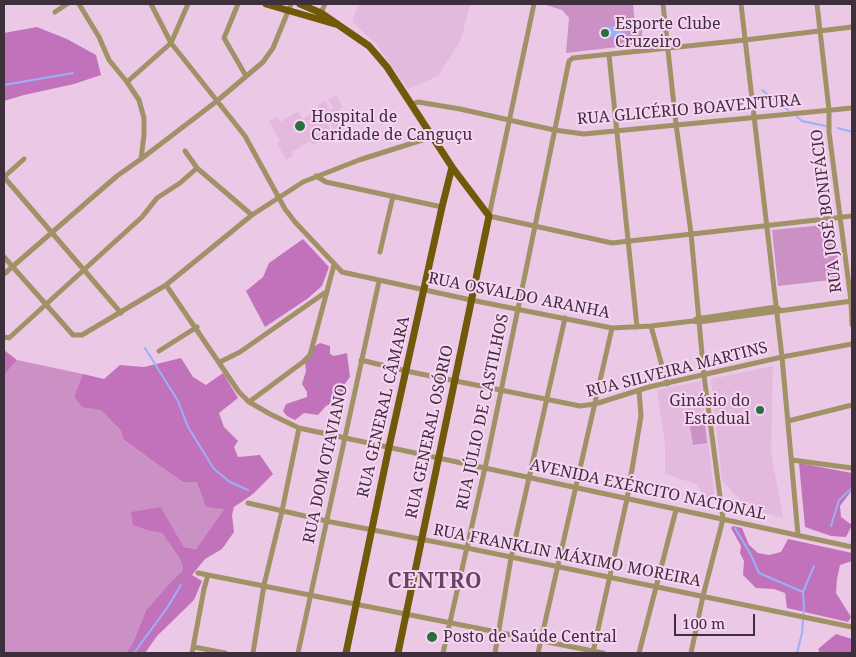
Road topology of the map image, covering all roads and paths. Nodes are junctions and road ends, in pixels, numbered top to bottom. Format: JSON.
{"nodes":[{"id":1,"x":67,"y":4,"type":"edge"},
{"id":2,"x":79,"y":4,"type":"edge"},
{"id":3,"x":151,"y":4,"type":"edge"},
{"id":4,"x":188,"y":4,"type":"edge"},
{"id":5,"x":238,"y":4,"type":"edge"},
{"id":6,"x":266,"y":4,"type":"edge"},
{"id":7,"x":300,"y":4,"type":"edge"},
{"id":8,"x":325,"y":4,"type":"edge"},
{"id":9,"x":534,"y":4,"type":"edge"},
{"id":10,"x":663,"y":4,"type":"edge"},
{"id":11,"x":741,"y":4,"type":"edge"},
{"id":12,"x":817,"y":4,"type":"edge"},
{"id":13,"x":289,"y":7,"type":"edge"},
{"id":14,"x":55,"y":12,"type":"dead end"},
{"id":15,"x":321,"y":13,"type":"junction"},
{"id":16,"x":317,"y":20,"type":"junction"},
{"id":17,"x":340,"y":25,"type":"junction"},
{"id":18,"x":852,"y":27,"type":"edge"},
{"id":19,"x":820,"y":31,"type":"junction"},
{"id":20,"x":745,"y":40,"type":"junction"},
{"id":21,"x":170,"y":43,"type":"junction"},
{"id":22,"x":668,"y":48,"type":"junction"},
{"id":23,"x":610,"y":55,"type":"junction"},
{"id":24,"x":246,"y":76,"type":"junction"},
{"id":25,"x":127,"y":82,"type":"junction"},
{"id":26,"x":217,"y":101,"type":"junction"},
{"id":27,"x":412,"y":104,"type":"junction"},
{"id":28,"x":852,"y":108,"type":"edge"},
{"id":29,"x":829,"y":110,"type":"junction"},
{"id":30,"x":754,"y":117,"type":"junction"},
{"id":31,"x":510,"y":120,"type":"junction"},
{"id":32,"x":676,"y":124,"type":"junction"},
{"id":33,"x":554,"y":130,"type":"junction"},
{"id":34,"x":617,"y":132,"type":"junction"},
{"id":35,"x":432,"y":137,"type":"junction"},
{"id":36,"x":185,"y":152,"type":"dead end"},
{"id":37,"x":24,"y":159,"type":"dead end"},
{"id":38,"x":141,"y":159,"type":"junction"},
{"id":39,"x":452,"y":167,"type":"junction"},
{"id":40,"x":197,"y":168,"type":"junction"},
{"id":41,"x":316,"y":176,"type":"junction"},
{"id":42,"x":4,"y":177,"type":"edge"},
{"id":43,"x":279,"y":196,"type":"junction"},
{"id":44,"x":393,"y":196,"type":"junction"},
{"id":45,"x":442,"y":207,"type":"junction"},
{"id":46,"x":252,"y":215,"type":"junction"},
{"id":47,"x":489,"y":216,"type":"junction"},
{"id":48,"x":852,"y":216,"type":"edge"},
{"id":49,"x":841,"y":218,"type":"junction"},
{"id":50,"x":766,"y":225,"type":"junction"},
{"id":51,"x":535,"y":226,"type":"junction"},
{"id":52,"x":51,"y":232,"type":"junction"},
{"id":53,"x":691,"y":233,"type":"junction"},
{"id":54,"x":629,"y":241,"type":"junction"},
{"id":55,"x":380,"y":252,"type":"dead end"},
{"id":56,"x":4,"y":257,"type":"edge"},
{"id":57,"x":334,"y":265,"type":"junction"},
{"id":58,"x":12,"y":266,"type":"junction"},
{"id":59,"x":85,"y":270,"type":"junction"},
{"id":60,"x":4,"y":274,"type":"edge"},
{"id":61,"x":379,"y":281,"type":"junction"},
{"id":62,"x":166,"y":285,"type":"junction"},
{"id":63,"x":424,"y":290,"type":"junction"},
{"id":64,"x":326,"y":292,"type":"junction"},
{"id":65,"x":472,"y":300,"type":"junction"},
{"id":66,"x":852,"y":301,"type":"edge"},
{"id":67,"x":47,"y":305,"type":"junction"},
{"id":68,"x":518,"y":309,"type":"junction"},
{"id":69,"x":778,"y":310,"type":"junction"},
{"id":70,"x":121,"y":314,"type":"junction"},
{"id":71,"x":564,"y":318,"type":"junction"},
{"id":72,"x":697,"y":320,"type":"junction"},
{"id":73,"x":651,"y":326,"type":"junction"},
{"id":74,"x":852,"y":326,"type":"edge"},
{"id":75,"x":196,"y":327,"type":"junction"},
{"id":76,"x":637,"y":327,"type":"junction"},
{"id":77,"x":612,"y":328,"type":"junction"},
{"id":78,"x":4,"y":337,"type":"edge"},
{"id":79,"x":852,"y":344,"type":"edge"},
{"id":80,"x":160,"y":350,"type":"dead end"},
{"id":81,"x":782,"y":357,"type":"junction"},
{"id":82,"x":361,"y":360,"type":"junction"},
{"id":83,"x":220,"y":362,"type":"junction"},
{"id":84,"x":406,"y":371,"type":"junction"},
{"id":85,"x":704,"y":376,"type":"junction"},
{"id":86,"x":455,"y":380,"type":"junction"},
{"id":87,"x":667,"y":384,"type":"junction"},
{"id":88,"x":500,"y":390,"type":"junction"},
{"id":89,"x":639,"y":390,"type":"junction"},
{"id":90,"x":546,"y":399,"type":"junction"},
{"id":91,"x":249,"y":402,"type":"junction"},
{"id":92,"x":595,"y":404,"type":"junction"},
{"id":93,"x":852,"y":405,"type":"edge"},
{"id":94,"x":788,"y":421,"type":"junction"},
{"id":95,"x":299,"y":428,"type":"junction"},
{"id":96,"x":345,"y":438,"type":"junction"},
{"id":97,"x":389,"y":447,"type":"junction"},
{"id":98,"x":439,"y":457,"type":"junction"},
{"id":99,"x":792,"y":460,"type":"junction"},
{"id":100,"x":485,"y":467,"type":"junction"},
{"id":101,"x":852,"y":468,"type":"edge"},
{"id":102,"x":528,"y":476,"type":"junction"},
{"id":103,"x":576,"y":487,"type":"junction"},
{"id":104,"x":627,"y":498,"type":"junction"},
{"id":105,"x":248,"y":503,"type":"dead end"},
{"id":106,"x":676,"y":510,"type":"junction"},
{"id":107,"x":282,"y":511,"type":"junction"},
{"id":108,"x":723,"y":519,"type":"junction"},
{"id":109,"x":326,"y":521,"type":"junction"},
{"id":110,"x":371,"y":529,"type":"junction"},
{"id":111,"x":798,"y":535,"type":"junction"},
{"id":112,"x":422,"y":539,"type":"junction"},
{"id":113,"x":852,"y":547,"type":"edge"},
{"id":114,"x":467,"y":548,"type":"junction"},
{"id":115,"x":511,"y":558,"type":"junction"},
{"id":116,"x":556,"y":567,"type":"junction"},
{"id":117,"x":198,"y":573,"type":"dead end"},
{"id":118,"x":208,"y":575,"type":"junction"},
{"id":119,"x":610,"y":578,"type":"junction"},
{"id":120,"x":264,"y":585,"type":"junction"},
{"id":121,"x":655,"y":586,"type":"junction"},
{"id":122,"x":310,"y":596,"type":"junction"},
{"id":123,"x":704,"y":596,"type":"junction"},
{"id":124,"x":356,"y":604,"type":"junction"},
{"id":125,"x":405,"y":614,"type":"junction"},
{"id":126,"x":450,"y":622,"type":"junction"},
{"id":127,"x":852,"y":627,"type":"edge"},
{"id":128,"x":498,"y":632,"type":"junction"},
{"id":129,"x":540,"y":640,"type":"junction"},
{"id":130,"x":194,"y":647,"type":"junction"},
{"id":131,"x":593,"y":652,"type":"edge"},
{"id":132,"x":192,"y":653,"type":"edge"},
{"id":133,"x":224,"y":653,"type":"edge"},
{"id":134,"x":253,"y":653,"type":"edge"},
{"id":135,"x":298,"y":653,"type":"edge"},
{"id":136,"x":346,"y":653,"type":"edge"},
{"id":137,"x":398,"y":653,"type":"edge"},
{"id":138,"x":443,"y":653,"type":"edge"},
{"id":139,"x":495,"y":653,"type":"edge"},
{"id":140,"x":538,"y":653,"type":"edge"},
{"id":141,"x":603,"y":653,"type":"edge"},
{"id":142,"x":639,"y":653,"type":"edge"},
{"id":143,"x":691,"y":653,"type":"edge"}],
"edges":[{"from":1,"to":14,"type":"street"},
{"from":2,"to":25,"type":"street"},
{"from":3,"to":21,"type":"street"},
{"from":4,"to":21,"type":"street"},
{"from":5,"to":24,"type":"street"},
{"from":6,"to":13,"type":"main road"},
{"from":7,"to":15,"type":"main road"},
{"from":8,"to":15,"type":"street"},
{"from":9,"to":31,"type":"street"},
{"from":10,"to":22,"type":"street"},
{"from":11,"to":20,"type":"street"},
{"from":12,"to":19,"type":"street","name":"RUA JOSÉ BONIFÁCIO"},
{"from":13,"to":16,"type":"main road"},
{"from":13,"to":24,"type":"street"},
{"from":15,"to":16,"type":"street"},
{"from":15,"to":17,"type":"main road"},
{"from":16,"to":17,"type":"main road"},
{"from":17,"to":27,"type":"main road"},
{"from":18,"to":19,"type":"street"},
{"from":19,"to":20,"type":"street"},
{"from":19,"to":29,"type":"street","name":"RUA JOSÉ BONIFÁCIO"},
{"from":20,"to":22,"type":"street"},
{"from":20,"to":30,"type":"street"},
{"from":21,"to":25,"type":"street"},
{"from":21,"to":26,"type":"street"},
{"from":22,"to":23,"type":"street"},
{"from":22,"to":32,"type":"street"},
{"from":23,"to":33,"type":"street","name":"RUA JÚLIO DE CASTILHOS"},
{"from":23,"to":34,"type":"street"},
{"from":24,"to":26,"type":"street"},
{"from":25,"to":38,"type":"street"},
{"from":26,"to":38,"type":"street"},
{"from":26,"to":43,"type":"street"},
{"from":27,"to":31,"type":"street","name":"RUA GLICÉRIO BOAVENTURA"},
{"from":27,"to":35,"type":"main road"},
{"from":28,"to":29,"type":"street","name":"RUA GLICÉRIO BOAVENTURA"},
{"from":29,"to":30,"type":"street","name":"RUA GLICÉRIO BOAVENTURA"},
{"from":29,"to":49,"type":"street","name":"RUA JOSÉ BONIFÁCIO"},
{"from":30,"to":32,"type":"street","name":"RUA GLICÉRIO BOAVENTURA"},
{"from":30,"to":50,"type":"street"},
{"from":31,"to":33,"type":"street","name":"RUA GLICÉRIO BOAVENTURA"},
{"from":31,"to":47,"type":"street"},
{"from":32,"to":34,"type":"street","name":"RUA GLICÉRIO BOAVENTURA"},
{"from":32,"to":53,"type":"street"},
{"from":33,"to":34,"type":"street","name":"RUA GLICÉRIO BOAVENTURA"},
{"from":33,"to":51,"type":"street","name":"RUA JÚLIO DE CASTILHOS"},
{"from":34,"to":54,"type":"street"},
{"from":35,"to":39,"type":"main road"},
{"from":35,"to":41,"type":"street"},
{"from":36,"to":40,"type":"street"},
{"from":37,"to":42,"type":"street"},
{"from":38,"to":52,"type":"street"},
{"from":39,"to":45,"type":"main road","name":"RUA GENERAL CÂMARA"},
{"from":39,"to":47,"type":"main road"},
{"from":40,"to":46,"type":"street"},
{"from":40,"to":59,"type":"street"},
{"from":41,"to":43,"type":"street"},
{"from":41,"to":44,"type":"street"},
{"from":42,"to":52,"type":"street"},
{"from":43,"to":46,"type":"street"},
{"from":43,"to":57,"type":"street"},
{"from":44,"to":45,"type":"street"},
{"from":44,"to":55,"type":"street"},
{"from":45,"to":63,"type":"main road","name":"RUA GENERAL CÂMARA"},
{"from":46,"to":62,"type":"street"},
{"from":47,"to":51,"type":"street"},
{"from":47,"to":65,"type":"main road","name":"RUA GENERAL OSÓRIO"},
{"from":48,"to":49,"type":"street"},
{"from":49,"to":50,"type":"street"},
{"from":49,"to":66,"type":"street","name":"RUA JOSÉ BONIFÁCIO"},
{"from":50,"to":53,"type":"street"},
{"from":50,"to":69,"type":"street"},
{"from":51,"to":54,"type":"street"},
{"from":51,"to":68,"type":"street","name":"RUA JÚLIO DE CASTILHOS"},
{"from":52,"to":58,"type":"street"},
{"from":52,"to":59,"type":"street"},
{"from":53,"to":54,"type":"street"},
{"from":53,"to":72,"type":"street"},
{"from":54,"to":76,"type":"street"},
{"from":56,"to":58,"type":"street"},
{"from":57,"to":61,"type":"street","name":"RUA OSVALDO ARANHA"},
{"from":57,"to":64,"type":"street"},
{"from":58,"to":60,"type":"street"},
{"from":58,"to":67,"type":"street"},
{"from":59,"to":67,"type":"street"},
{"from":59,"to":70,"type":"street"},
{"from":61,"to":63,"type":"street","name":"RUA OSVALDO ARANHA"},
{"from":61,"to":82,"type":"street","name":"RUA DOM OTAVIANO"},
{"from":62,"to":70,"type":"street"},
{"from":62,"to":75,"type":"street"},
{"from":63,"to":65,"type":"street","name":"RUA OSVALDO ARANHA"},
{"from":63,"to":84,"type":"main road","name":"RUA GENERAL CÂMARA"},
{"from":64,"to":83,"type":"street"},
{"from":64,"to":91,"type":"street"},
{"from":65,"to":68,"type":"street","name":"RUA OSVALDO ARANHA"},
{"from":65,"to":86,"type":"main road","name":"RUA GENERAL OSÓRIO"},
{"from":66,"to":69,"type":"street","name":"RUA OSVALDO ARANHA"},
{"from":66,"to":74,"type":"street","name":"RUA JOSÉ BONIFÁCIO"},
{"from":67,"to":70,"type":"street"},
{"from":67,"to":78,"type":"street"},
{"from":68,"to":71,"type":"street","name":"RUA OSVALDO ARANHA"},
{"from":68,"to":88,"type":"street","name":"RUA JÚLIO DE CASTILHOS"},
{"from":69,"to":72,"type":"street","name":"RUA OSVALDO ARANHA"},
{"from":69,"to":81,"type":"street"},
{"from":71,"to":77,"type":"street","name":"RUA OSVALDO ARANHA"},
{"from":71,"to":90,"type":"street"},
{"from":72,"to":73,"type":"street","name":"RUA OSVALDO ARANHA"},
{"from":72,"to":85,"type":"street"},
{"from":73,"to":76,"type":"street","name":"RUA OSVALDO ARANHA"},
{"from":73,"to":87,"type":"street"},
{"from":75,"to":80,"type":"street"},
{"from":75,"to":83,"type":"street"},
{"from":76,"to":77,"type":"street","name":"RUA OSVALDO ARANHA"},
{"from":77,"to":92,"type":"street"},
{"from":79,"to":81,"type":"street","name":"RUA SILVEIRA MARTINS"},
{"from":81,"to":85,"type":"street","name":"RUA SILVEIRA MARTINS"},
{"from":81,"to":94,"type":"street"},
{"from":82,"to":84,"type":"street","name":"RUA SILVEIRA MARTINS"},
{"from":82,"to":96,"type":"street","name":"RUA DOM OTAVIANO"},
{"from":83,"to":91,"type":"street"},
{"from":84,"to":86,"type":"street","name":"RUA SILVEIRA MARTINS"},
{"from":84,"to":97,"type":"main road","name":"RUA GENERAL CÂMARA"},
{"from":85,"to":87,"type":"street","name":"RUA SILVEIRA MARTINS"},
{"from":85,"to":108,"type":"street"},
{"from":86,"to":88,"type":"street","name":"RUA SILVEIRA MARTINS"},
{"from":86,"to":98,"type":"main road","name":"RUA GENERAL OSÓRIO"},
{"from":87,"to":89,"type":"street","name":"RUA SILVEIRA MARTINS"},
{"from":88,"to":90,"type":"street","name":"RUA SILVEIRA MARTINS"},
{"from":88,"to":100,"type":"street","name":"RUA JÚLIO DE CASTILHOS"},
{"from":89,"to":92,"type":"street","name":"RUA SILVEIRA MARTINS"},
{"from":89,"to":104,"type":"street"},
{"from":90,"to":92,"type":"street","name":"RUA SILVEIRA MARTINS"},
{"from":90,"to":102,"type":"street"},
{"from":91,"to":95,"type":"street","name":"AVENIDA EXÉRCITO NACIONAL"},
{"from":92,"to":103,"type":"street"},
{"from":93,"to":94,"type":"street"},
{"from":94,"to":99,"type":"street"},
{"from":95,"to":96,"type":"street","name":"AVENIDA EXÉRCITO NACIONAL"},
{"from":95,"to":107,"type":"street"},
{"from":96,"to":97,"type":"street","name":"AVENIDA EXÉRCITO NACIONAL"},
{"from":96,"to":109,"type":"street","name":"RUA DOM OTAVIANO"},
{"from":97,"to":98,"type":"street","name":"AVENIDA EXÉRCITO NACIONAL"},
{"from":97,"to":110,"type":"main road","name":"RUA GENERAL CÂMARA"},
{"from":98,"to":100,"type":"street","name":"AVENIDA EXÉRCITO NACIONAL"},
{"from":98,"to":112,"type":"main road","name":"RUA GENERAL OSÓRIO"},
{"from":99,"to":101,"type":"street"},
{"from":99,"to":111,"type":"street"},
{"from":100,"to":102,"type":"street","name":"AVENIDA EXÉRCITO NACIONAL"},
{"from":100,"to":114,"type":"street","name":"RUA JÚLIO DE CASTILHOS"},
{"from":102,"to":103,"type":"street","name":"AVENIDA EXÉRCITO NACIONAL"},
{"from":102,"to":115,"type":"street"},
{"from":103,"to":104,"type":"street","name":"AVENIDA EXÉRCITO NACIONAL"},
{"from":103,"to":116,"type":"street"},
{"from":104,"to":106,"type":"street","name":"AVENIDA EXÉRCITO NACIONAL"},
{"from":104,"to":119,"type":"street"},
{"from":105,"to":107,"type":"street","name":"RUA FRANKLIN MÁXIMO MOREIRA"},
{"from":106,"to":108,"type":"street","name":"AVENIDA EXÉRCITO NACIONAL"},
{"from":106,"to":121,"type":"street"},
{"from":107,"to":109,"type":"street","name":"RUA FRANKLIN MÁXIMO MOREIRA"},
{"from":107,"to":120,"type":"street"},
{"from":108,"to":111,"type":"street","name":"AVENIDA EXÉRCITO NACIONAL"},
{"from":108,"to":123,"type":"street"},
{"from":109,"to":110,"type":"street","name":"RUA FRANKLIN MÁXIMO MOREIRA"},
{"from":109,"to":122,"type":"street","name":"RUA DOM OTAVIANO"},
{"from":110,"to":112,"type":"street","name":"RUA FRANKLIN MÁXIMO MOREIRA"},
{"from":110,"to":124,"type":"main road","name":"RUA GENERAL CÂMARA"},
{"from":111,"to":113,"type":"street","name":"AVENIDA EXÉRCITO NACIONAL"},
{"from":112,"to":114,"type":"street","name":"RUA FRANKLIN MÁXIMO MOREIRA"},
{"from":112,"to":125,"type":"main road","name":"RUA GENERAL OSÓRIO"},
{"from":114,"to":115,"type":"street","name":"RUA FRANKLIN MÁXIMO MOREIRA"},
{"from":114,"to":126,"type":"street","name":"RUA JÚLIO DE CASTILHOS"},
{"from":115,"to":116,"type":"street","name":"RUA FRANKLIN MÁXIMO MOREIRA"},
{"from":115,"to":128,"type":"street"},
{"from":116,"to":119,"type":"street","name":"RUA FRANKLIN MÁXIMO MOREIRA"},
{"from":116,"to":129,"type":"street"},
{"from":117,"to":118,"type":"street"},
{"from":118,"to":120,"type":"street"},
{"from":118,"to":130,"type":"street"},
{"from":119,"to":121,"type":"street","name":"RUA FRANKLIN MÁXIMO MOREIRA"},
{"from":119,"to":131,"type":"street"},
{"from":120,"to":122,"type":"street"},
{"from":120,"to":134,"type":"street"},
{"from":121,"to":123,"type":"street","name":"RUA FRANKLIN MÁXIMO MOREIRA"},
{"from":121,"to":142,"type":"street"},
{"from":122,"to":124,"type":"street"},
{"from":122,"to":135,"type":"street","name":"RUA DOM OTAVIANO"},
{"from":123,"to":127,"type":"street","name":"RUA FRANKLIN MÁXIMO MOREIRA"},
{"from":123,"to":143,"type":"street"},
{"from":124,"to":125,"type":"street"},
{"from":124,"to":136,"type":"main road","name":"RUA GENERAL CÂMARA"},
{"from":125,"to":126,"type":"street"},
{"from":125,"to":137,"type":"main road","name":"RUA GENERAL OSÓRIO"},
{"from":126,"to":128,"type":"street"},
{"from":126,"to":138,"type":"street","name":"RUA JÚLIO DE CASTILHOS"},
{"from":128,"to":129,"type":"street"},
{"from":128,"to":139,"type":"street"},
{"from":129,"to":131,"type":"street"},
{"from":129,"to":140,"type":"street"},
{"from":130,"to":132,"type":"street"},
{"from":130,"to":133,"type":"street"},
{"from":131,"to":141,"type":"street"}]}
